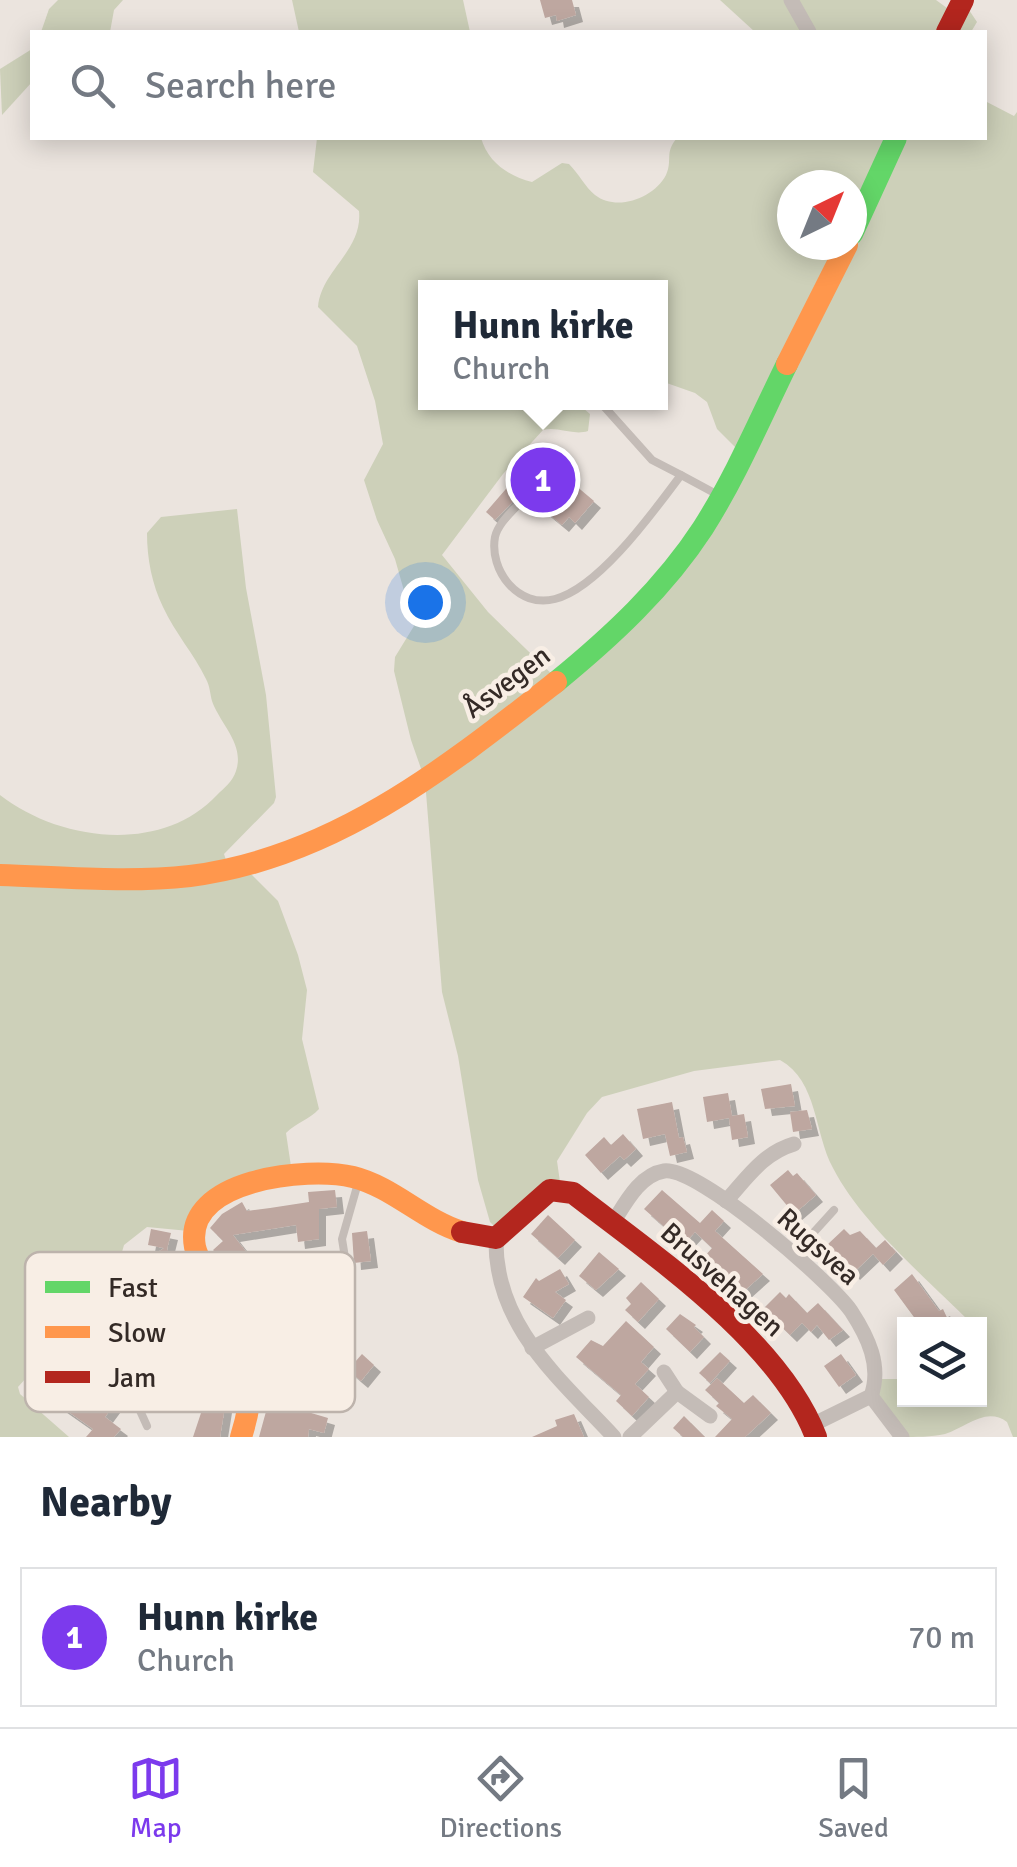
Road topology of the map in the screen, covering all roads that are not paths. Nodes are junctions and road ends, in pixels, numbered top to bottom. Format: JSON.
{"nodes":[{"id":1,"x":791,"y":0,"type":"edge"},
{"id":2,"x":963,"y":0,"type":"edge"},
{"id":3,"x":808,"y":30,"type":"edge"},
{"id":4,"x":948,"y":30,"type":"edge"},
{"id":5,"x":895,"y":140,"type":"edge"},
{"id":6,"x":867,"y":201,"type":"edge"},
{"id":7,"x":839,"y":260,"type":"edge"},
{"id":8,"x":607,"y":410,"type":"edge"},
{"id":9,"x":681,"y":475,"type":"junction"},
{"id":10,"x":721,"y":496,"type":"junction"},
{"id":11,"x":522,"y":500,"type":"dead end"},
{"id":12,"x":0,"y":875,"type":"edge"},
{"id":13,"x":794,"y":1144,"type":"dead end"},
{"id":14,"x":360,"y":1178,"type":"junction"},
{"id":15,"x":726,"y":1201,"type":"junction"},
{"id":16,"x":834,"y":1210,"type":"dead end"},
{"id":17,"x":612,"y":1224,"type":"junction"},
{"id":18,"x":496,"y":1238,"type":"junction"},
{"id":19,"x":197,"y":1252,"type":"edge"},
{"id":20,"x":345,"y":1252,"type":"edge"},
{"id":21,"x":794,"y":1253,"type":"junction"},
{"id":22,"x":588,"y":1318,"type":"dead end"},
{"id":23,"x":532,"y":1348,"type":"junction"},
{"id":24,"x":664,"y":1372,"type":"dead end"},
{"id":25,"x":677,"y":1392,"type":"junction"},
{"id":26,"x":871,"y":1396,"type":"junction"},
{"id":27,"x":141,"y":1412,"type":"edge"},
{"id":28,"x":248,"y":1412,"type":"edge"},
{"id":29,"x":710,"y":1416,"type":"dead end"},
{"id":30,"x":148,"y":1426,"type":"dead end"},
{"id":31,"x":814,"y":1431,"type":"edge"},
{"id":32,"x":241,"y":1437,"type":"edge"},
{"id":33,"x":614,"y":1437,"type":"edge"},
{"id":34,"x":630,"y":1437,"type":"edge"},
{"id":35,"x":902,"y":1437,"type":"edge"}],
"edges":[{"from":1,"to":3,"type":"street"},
{"from":2,"to":4,"type":"main road"},
{"from":5,"to":6,"type":"main road"},
{"from":7,"to":10,"type":"main road","name":"Åsvegen"},
{"from":8,"to":9,"type":"lane"},
{"from":9,"to":10,"type":"lane"},
{"from":9,"to":11,"type":"lane"},
{"from":10,"to":12,"type":"main road","name":"Åsvegen"},
{"from":13,"to":15,"type":"street"},
{"from":14,"to":18,"type":"main road"},
{"from":14,"to":19,"type":"main road"},
{"from":14,"to":20,"type":"lane"},
{"from":15,"to":17,"type":"street","name":"Rugsvea"},
{"from":15,"to":21,"type":"street","name":"Rugsvea"},
{"from":16,"to":21,"type":"lane"},
{"from":17,"to":18,"type":"main road","name":"Brusvehagen"},
{"from":17,"to":31,"type":"main road","name":"Brusvehagen"},
{"from":18,"to":23,"type":"street"},
{"from":21,"to":26,"type":"street","name":"Rugsvea"},
{"from":22,"to":23,"type":"street"},
{"from":23,"to":33,"type":"street"},
{"from":24,"to":25,"type":"street"},
{"from":25,"to":29,"type":"street"},
{"from":25,"to":34,"type":"street"},
{"from":26,"to":31,"type":"street"},
{"from":26,"to":35,"type":"street"},
{"from":27,"to":30,"type":"lane"},
{"from":28,"to":32,"type":"main road"}]}
